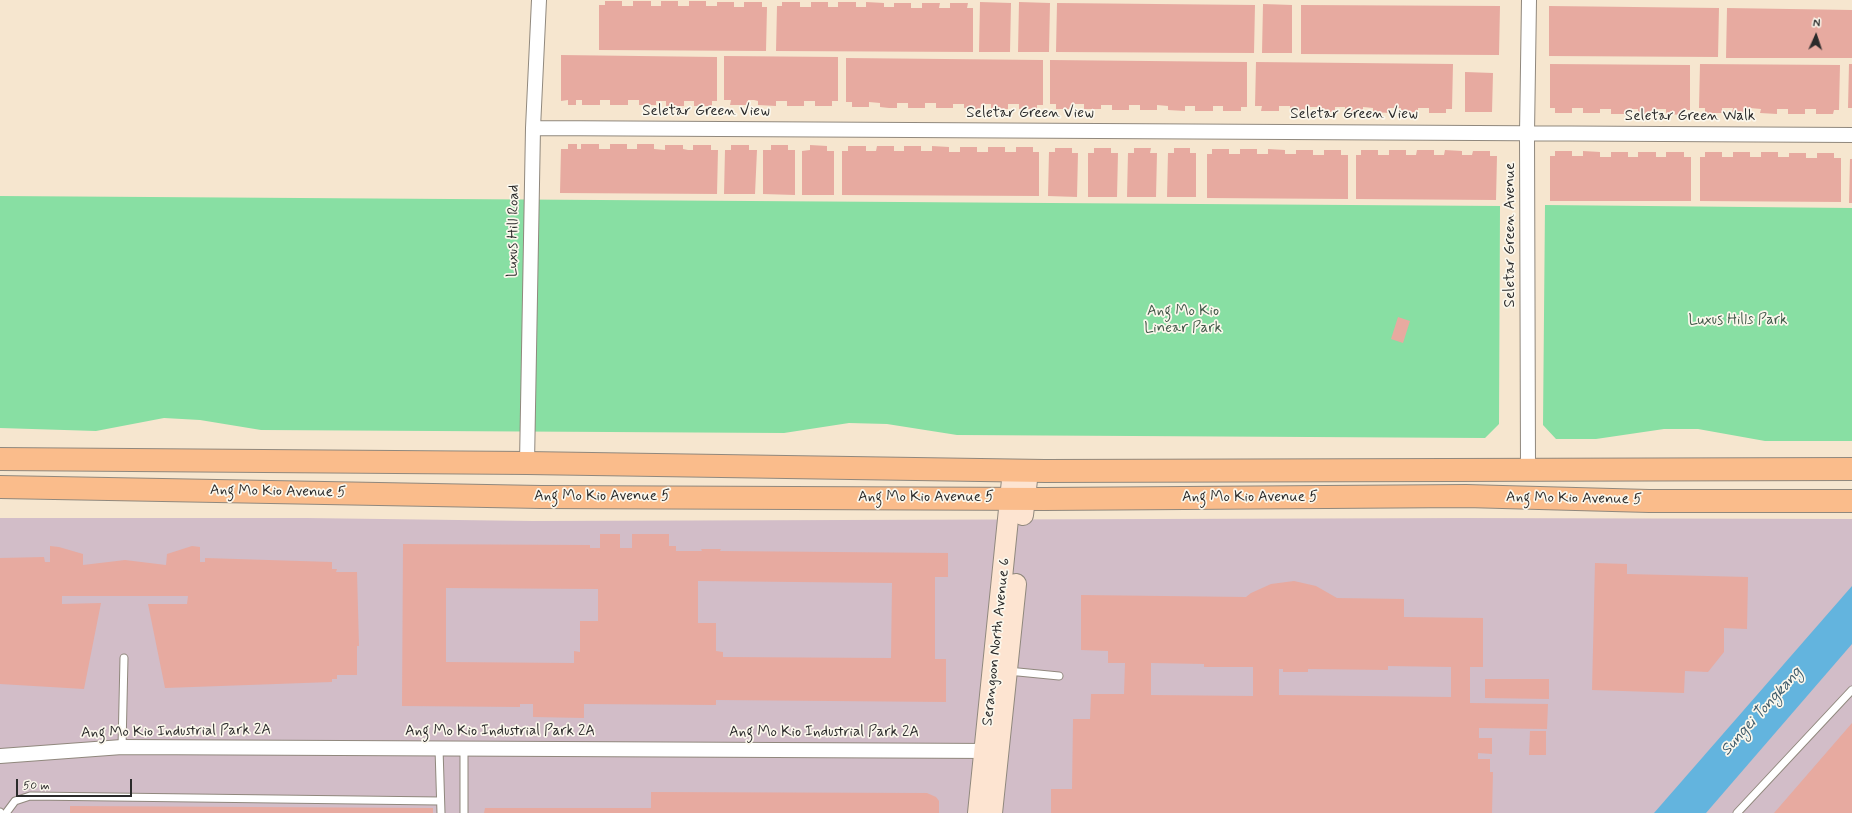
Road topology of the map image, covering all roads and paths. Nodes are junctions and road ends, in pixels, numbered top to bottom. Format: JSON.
{"nodes":[{"id":1,"x":539,"y":0,"type":"edge"},
{"id":2,"x":1530,"y":0,"type":"edge"},
{"id":3,"x":533,"y":128,"type":"junction"},
{"id":4,"x":1528,"y":133,"type":"junction"},
{"id":5,"x":1852,"y":135,"type":"edge"},
{"id":6,"x":0,"y":459,"type":"edge"},
{"id":7,"x":382,"y":462,"type":"junction"},
{"id":8,"x":527,"y":463,"type":"junction"},
{"id":9,"x":1528,"y":469,"type":"junction"},
{"id":10,"x":1020,"y":470,"type":"junction"},
{"id":11,"x":1852,"y":470,"type":"edge"},
{"id":12,"x":0,"y":487,"type":"edge"},
{"id":13,"x":402,"y":495,"type":"junction"},
{"id":14,"x":1018,"y":498,"type":"junction"},
{"id":15,"x":1852,"y":501,"type":"edge"},
{"id":16,"x":124,"y":658,"type":"dead end"},
{"id":17,"x":1000,"y":670,"type":"junction"},
{"id":18,"x":1059,"y":676,"type":"dead end"},
{"id":19,"x":1852,"y":690,"type":"edge"},
{"id":20,"x":122,"y":747,"type":"junction"},
{"id":21,"x":439,"y":748,"type":"junction"},
{"id":22,"x":464,"y":748,"type":"junction"},
{"id":23,"x":993,"y":751,"type":"junction"},
{"id":24,"x":0,"y":756,"type":"edge"},
{"id":25,"x":440,"y":801,"type":"junction"},
{"id":26,"x":6,"y":813,"type":"edge"},
{"id":27,"x":441,"y":813,"type":"edge"},
{"id":28,"x":464,"y":813,"type":"edge"},
{"id":29,"x":978,"y":813,"type":"edge"},
{"id":30,"x":992,"y":813,"type":"edge"},
{"id":31,"x":1737,"y":813,"type":"edge"}],
"edges":[{"from":1,"to":3,"type":"street","name":"Luxus Hill Road"},
{"from":2,"to":4,"type":"street","name":"Seletar Green Avenue"},
{"from":3,"to":4,"type":"street","name":"Seletar Green View"},
{"from":3,"to":8,"type":"street","name":"Luxus Hill Road"},
{"from":4,"to":5,"type":"street","name":"Seletar Green Walk"},
{"from":4,"to":9,"type":"street","name":"Seletar Green Avenue"},
{"from":6,"to":7,"type":"main road","name":"Ang Mo Kio Avenue 5"},
{"from":7,"to":8,"type":"main road","name":"Ang Mo Kio Avenue 5"},
{"from":7,"to":13,"type":"main road"},
{"from":8,"to":10,"type":"main road","name":"Ang Mo Kio Avenue 5"},
{"from":9,"to":10,"type":"main road","name":"Ang Mo Kio Avenue 5"},
{"from":9,"to":11,"type":"main road","name":"Ang Mo Kio Avenue 5"},
{"from":10,"to":14,"type":"street","name":"Serangoon North Avenue 6"},
{"from":12,"to":13,"type":"main road","name":"Ang Mo Kio Avenue 5"},
{"from":13,"to":14,"type":"main road","name":"Ang Mo Kio Avenue 5"},
{"from":14,"to":15,"type":"main road","name":"Ang Mo Kio Avenue 5"},
{"from":14,"to":17,"type":"street","name":"Serangoon North Avenue 6"},
{"from":16,"to":20,"type":"lane"},
{"from":17,"to":18,"type":"lane"},
{"from":17,"to":23,"type":"street","name":"Serangoon North Avenue 6"},
{"from":19,"to":31,"type":"lane"},
{"from":20,"to":21,"type":"street","name":"Ang Mo Kio Industrial Park 2A"},
{"from":20,"to":24,"type":"street","name":"Ang Mo Kio Industrial Park 2A"},
{"from":21,"to":22,"type":"street","name":"Ang Mo Kio Industrial Park 2A"},
{"from":21,"to":25,"type":"lane"},
{"from":22,"to":23,"type":"street","name":"Ang Mo Kio Industrial Park 2A"},
{"from":22,"to":28,"type":"lane"},
{"from":23,"to":29,"type":"street","name":"Serangoon North Avenue 6"},
{"from":23,"to":30,"type":"street","name":"Serangoon North Avenue 6"},
{"from":25,"to":26,"type":"lane"},
{"from":25,"to":27,"type":"lane"}]}
